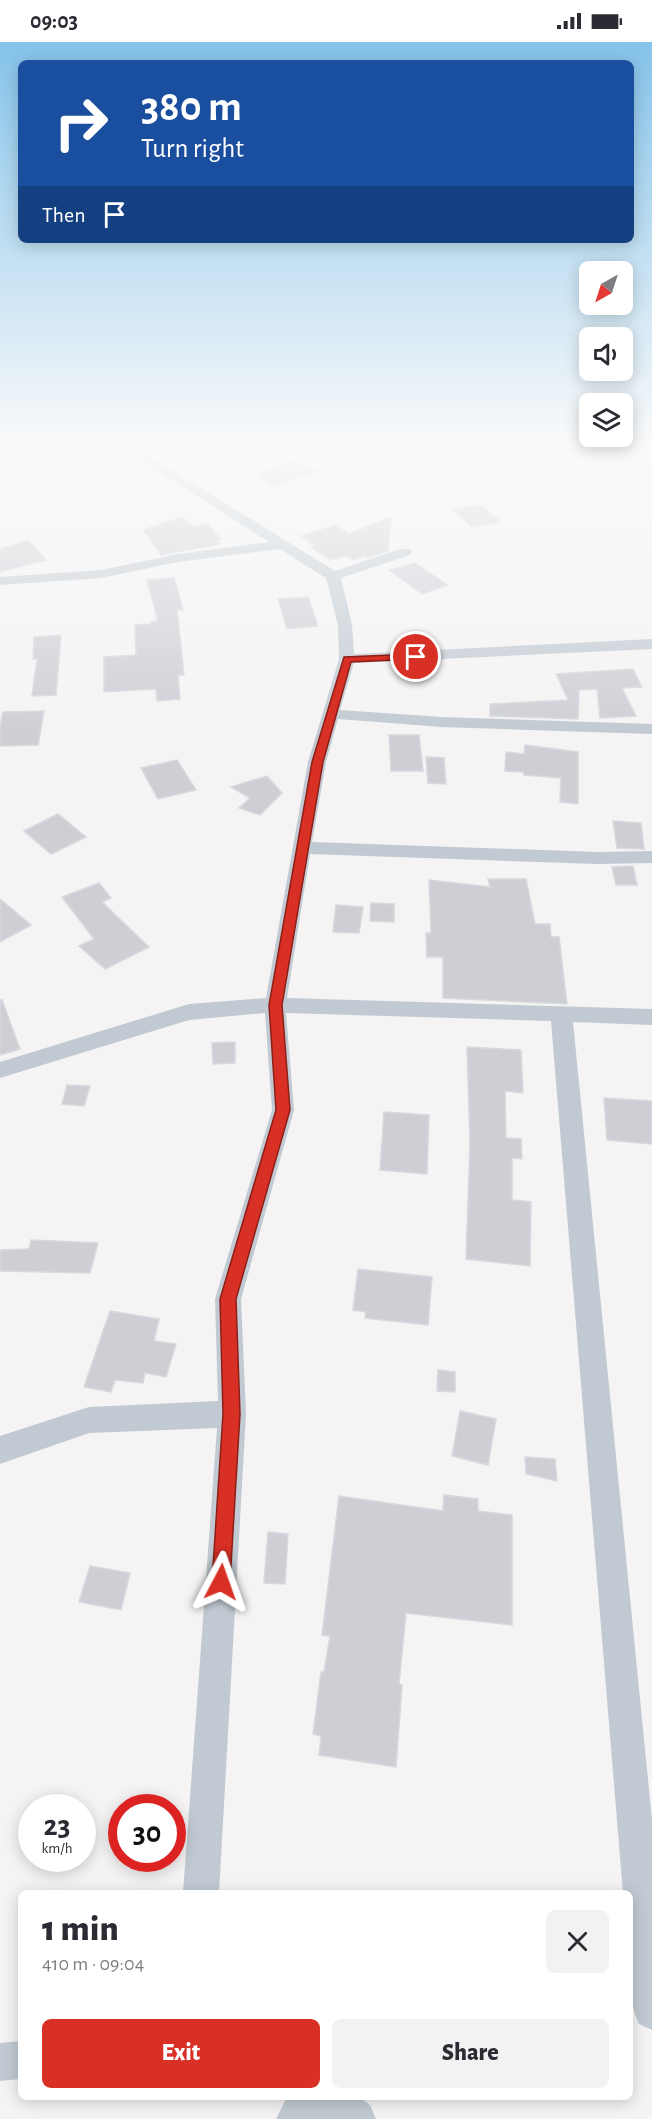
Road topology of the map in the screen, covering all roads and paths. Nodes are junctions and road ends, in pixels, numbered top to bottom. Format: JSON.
{"nodes":[{"id":1,"x":282,"y":542,"type":"edge"},
{"id":2,"x":285,"y":544,"type":"junction"},
{"id":3,"x":405,"y":552,"type":"dead end"},
{"id":4,"x":333,"y":576,"type":"junction"},
{"id":5,"x":0,"y":580,"type":"edge"},
{"id":6,"x":652,"y":644,"type":"edge"},
{"id":7,"x":347,"y":659,"type":"junction"},
{"id":8,"x":330,"y":714,"type":"junction"},
{"id":9,"x":652,"y":729,"type":"edge"},
{"id":10,"x":303,"y":848,"type":"junction"},
{"id":11,"x":652,"y":857,"type":"edge"},
{"id":12,"x":275,"y":1005,"type":"junction"},
{"id":13,"x":561,"y":1012,"type":"junction"},
{"id":14,"x":652,"y":1017,"type":"edge"},
{"id":15,"x":0,"y":1071,"type":"edge"},
{"id":16,"x":232,"y":1414,"type":"junction"},
{"id":17,"x":0,"y":1450,"type":"edge"},
{"id":18,"x":201,"y":1890,"type":"edge"},
{"id":19,"x":652,"y":2011,"type":"edge"},
{"id":20,"x":18,"y":2060,"type":"edge"},
{"id":21,"x":0,"y":2062,"type":"edge"},
{"id":22,"x":309,"y":2100,"type":"edge"},
{"id":23,"x":330,"y":2100,"type":"edge"},
{"id":24,"x":296,"y":2119,"type":"edge"},
{"id":25,"x":356,"y":2119,"type":"edge"}],
"edges":[{"from":1,"to":2,"type":"street"},
{"from":2,"to":4,"type":"street"},
{"from":2,"to":5,"type":"street"},
{"from":3,"to":4,"type":"street"},
{"from":4,"to":7,"type":"street"},
{"from":6,"to":7,"type":"street"},
{"from":7,"to":8,"type":"street"},
{"from":8,"to":9,"type":"street"},
{"from":8,"to":10,"type":"street"},
{"from":10,"to":11,"type":"street"},
{"from":10,"to":12,"type":"street"},
{"from":12,"to":13,"type":"street"},
{"from":12,"to":15,"type":"street"},
{"from":12,"to":16,"type":"street"},
{"from":13,"to":14,"type":"street"},
{"from":13,"to":19,"type":"street"},
{"from":16,"to":17,"type":"street"},
{"from":16,"to":18,"type":"street"},
{"from":20,"to":21,"type":"street"},
{"from":22,"to":24,"type":"street"},
{"from":23,"to":25,"type":"street"}]}
